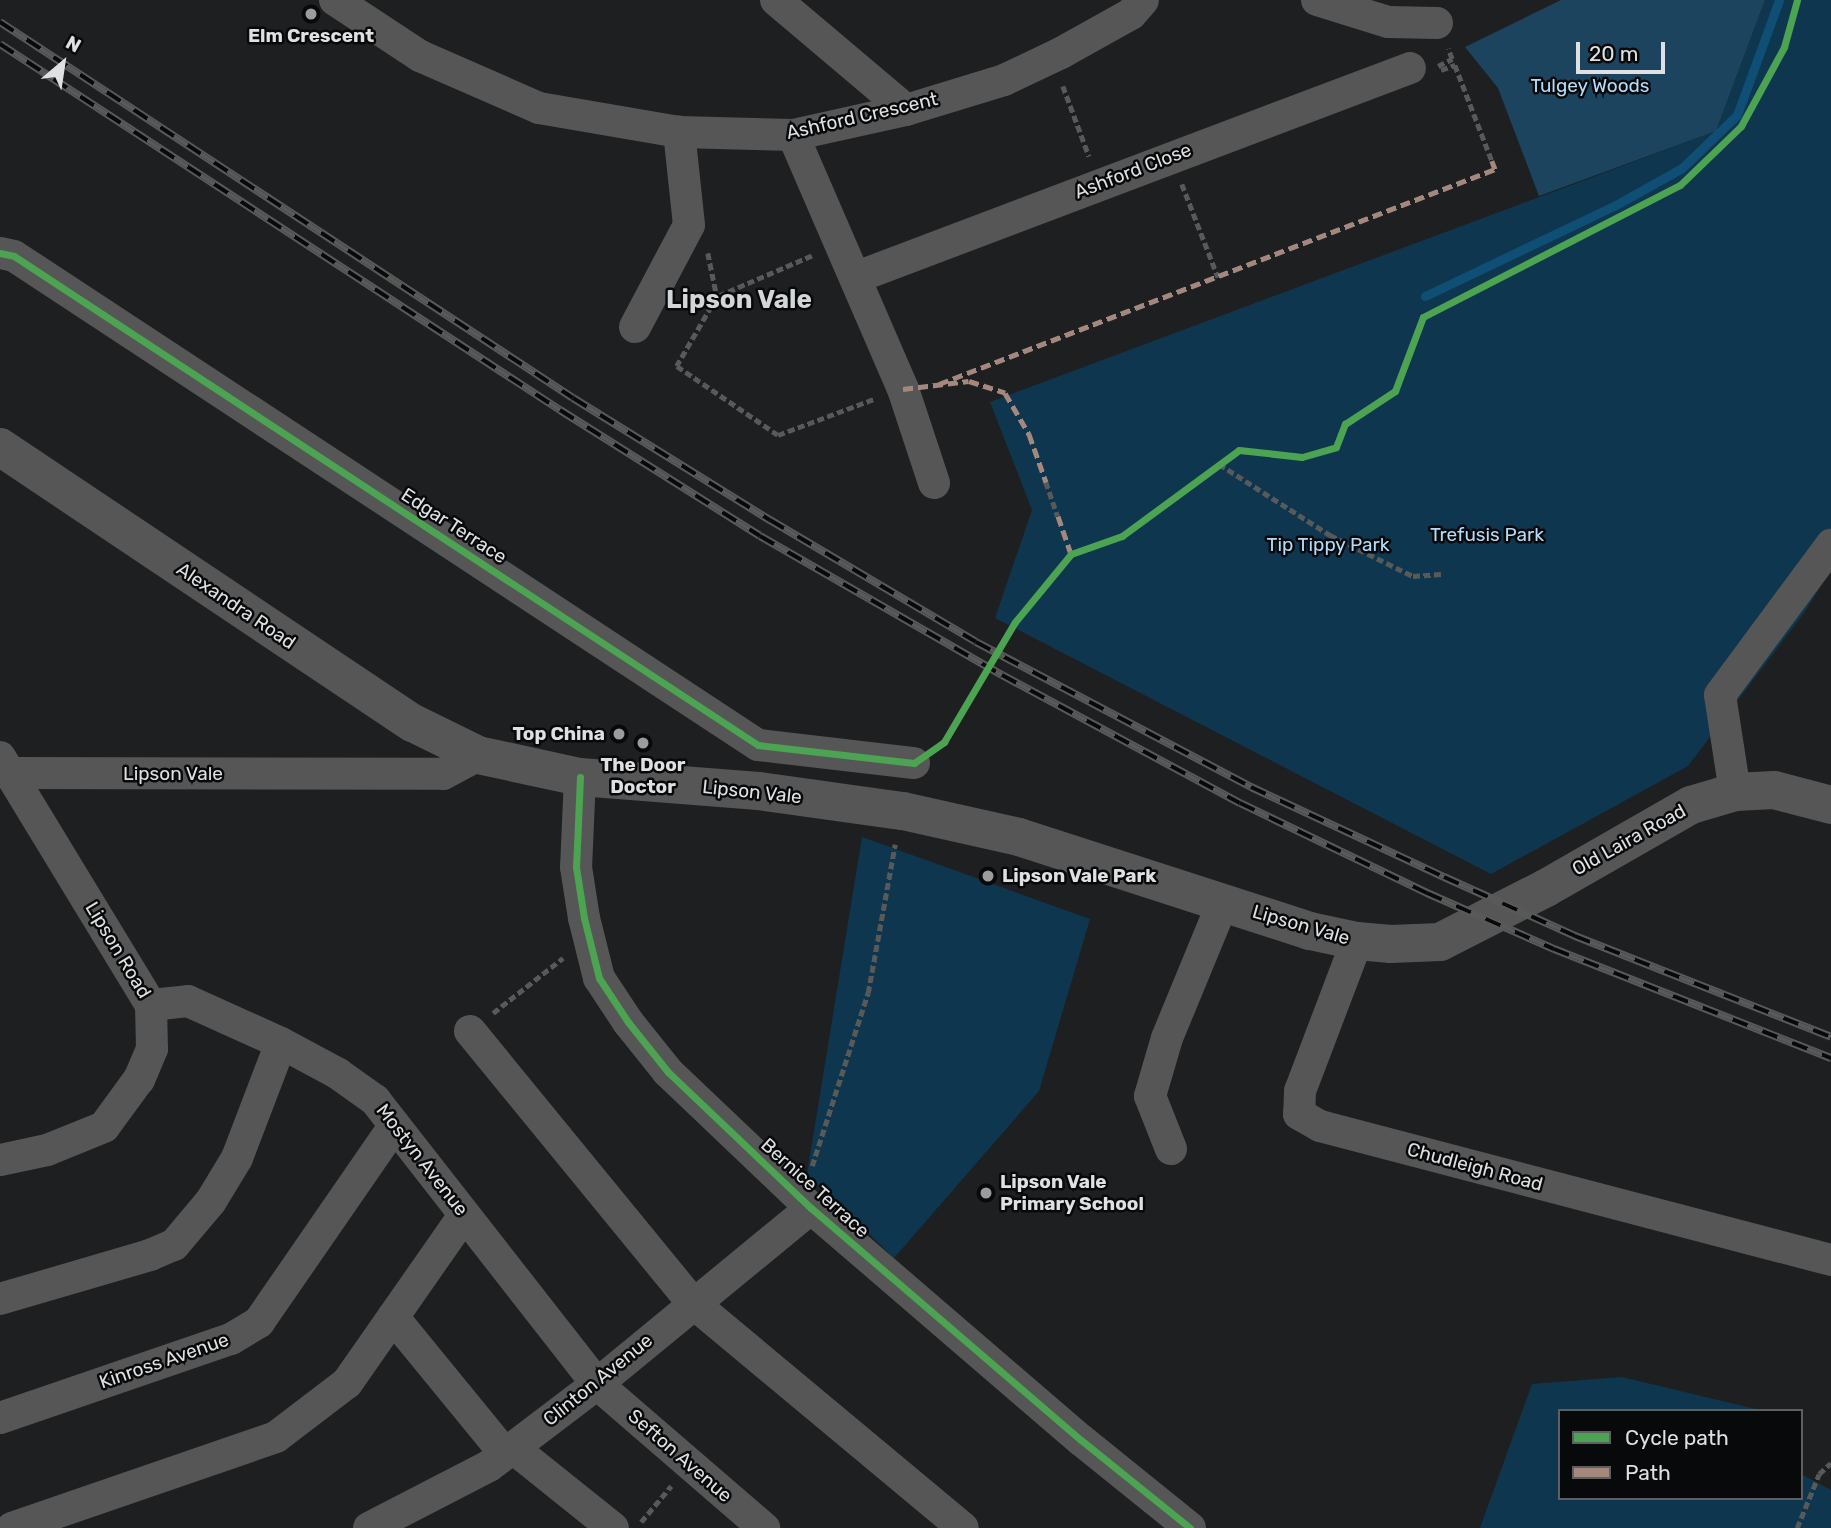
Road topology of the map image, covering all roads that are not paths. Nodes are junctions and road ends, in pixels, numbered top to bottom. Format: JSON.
{"nodes":[{"id":1,"x":335,"y":0,"type":"edge"},
{"id":2,"x":776,"y":0,"type":"edge"},
{"id":3,"x":1143,"y":0,"type":"edge"},
{"id":4,"x":1317,"y":0,"type":"edge"},
{"id":5,"x":1437,"y":23,"type":"dead end"},
{"id":6,"x":1410,"y":68,"type":"dead end"},
{"id":7,"x":906,"y":110,"type":"junction"},
{"id":8,"x":679,"y":132,"type":"junction"},
{"id":9,"x":793,"y":135,"type":"junction"},
{"id":10,"x":0,"y":253,"type":"edge"},
{"id":11,"x":857,"y":276,"type":"junction"},
{"id":12,"x":635,"y":327,"type":"dead end"},
{"id":13,"x":0,"y":447,"type":"edge"},
{"id":14,"x":934,"y":483,"type":"dead end"},
{"id":15,"x":1831,"y":545,"type":"edge"},
{"id":16,"x":758,"y":745,"type":"junction"},
{"id":17,"x":478,"y":755,"type":"junction"},
{"id":18,"x":914,"y":763,"type":"dead end"},
{"id":19,"x":5,"y":765,"type":"edge"},
{"id":20,"x":580,"y":777,"type":"junction"},
{"id":21,"x":758,"y":791,"type":"junction"},
{"id":22,"x":1735,"y":792,"type":"junction"},
{"id":23,"x":1831,"y":805,"type":"edge"},
{"id":24,"x":1223,"y":902,"type":"junction"},
{"id":25,"x":1357,"y":941,"type":"junction"},
{"id":26,"x":1440,"y":942,"type":"joint"},
{"id":27,"x":151,"y":1005,"type":"junction"},
{"id":28,"x":470,"y":1031,"type":"road end"},
{"id":29,"x":281,"y":1043,"type":"junction"},
{"id":30,"x":394,"y":1126,"type":"junction"},
{"id":31,"x":1171,"y":1149,"type":"dead end"},
{"id":32,"x":0,"y":1160,"type":"edge"},
{"id":33,"x":811,"y":1208,"type":"junction"},
{"id":34,"x":464,"y":1214,"type":"junction"},
{"id":35,"x":1831,"y":1260,"type":"edge"},
{"id":36,"x":0,"y":1299,"type":"edge"},
{"id":37,"x":693,"y":1303,"type":"junction"},
{"id":38,"x":393,"y":1317,"type":"junction"},
{"id":39,"x":597,"y":1384,"type":"junction"},
{"id":40,"x":0,"y":1418,"type":"edge"},
{"id":41,"x":509,"y":1451,"type":"junction"},
{"id":42,"x":12,"y":1528,"type":"edge"},
{"id":43,"x":369,"y":1528,"type":"edge"},
{"id":44,"x":613,"y":1528,"type":"edge"},
{"id":45,"x":764,"y":1528,"type":"edge"},
{"id":46,"x":963,"y":1528,"type":"edge"},
{"id":47,"x":1190,"y":1528,"type":"edge"}],
"edges":[{"from":1,"to":8,"type":"street","name":"Ashford Crescent"},
{"from":2,"to":7,"type":"street"},
{"from":3,"to":7,"type":"street","name":"Ashford Crescent"},
{"from":4,"to":5,"type":"street"},
{"from":6,"to":11,"type":"street","name":"Ashford Close"},
{"from":7,"to":9,"type":"street","name":"Ashford Crescent"},
{"from":8,"to":9,"type":"street","name":"Ashford Crescent"},
{"from":8,"to":12,"type":"street"},
{"from":9,"to":11,"type":"street"},
{"from":10,"to":16,"type":"street","name":"Edgar Terrace"},
{"from":11,"to":14,"type":"street"},
{"from":13,"to":17,"type":"main road","name":"Alexandra Road"},
{"from":15,"to":22,"type":"street"},
{"from":16,"to":18,"type":"street","name":"Edgar Terrace"},
{"from":16,"to":21,"type":"street"},
{"from":17,"to":19,"type":"street","name":"Lipson Vale"},
{"from":17,"to":20,"type":"main road","name":"Lipson Vale"},
{"from":19,"to":27,"type":"street","name":"Lipson Road"},
{"from":20,"to":21,"type":"main road","name":"Lipson Vale"},
{"from":20,"to":33,"type":"street","name":"Bernice Terrace"},
{"from":21,"to":24,"type":"main road","name":"Lipson Vale"},
{"from":22,"to":23,"type":"main road","name":"Old Laira Road"},
{"from":22,"to":26,"type":"main road","name":"Old Laira Road"},
{"from":24,"to":25,"type":"main road","name":"Lipson Vale"},
{"from":24,"to":31,"type":"street"},
{"from":25,"to":26,"type":"main road","name":"Lipson Vale"},
{"from":25,"to":35,"type":"street","name":"Chudleigh Road"},
{"from":27,"to":29,"type":"street","name":"Mostyn Avenue"},
{"from":27,"to":32,"type":"street","name":"Lipson Road"},
{"from":28,"to":37,"type":"street"},
{"from":29,"to":30,"type":"street","name":"Mostyn Avenue"},
{"from":29,"to":36,"type":"street"},
{"from":30,"to":34,"type":"street","name":"Mostyn Avenue"},
{"from":30,"to":40,"type":"street","name":"Kinross Avenue"},
{"from":33,"to":37,"type":"street","name":"Clinton Avenue"},
{"from":33,"to":47,"type":"street","name":"Bernice Terrace"},
{"from":34,"to":38,"type":"street"},
{"from":34,"to":39,"type":"street","name":"Mostyn Avenue"},
{"from":37,"to":39,"type":"street","name":"Clinton Avenue"},
{"from":37,"to":46,"type":"street"},
{"from":38,"to":41,"type":"street"},
{"from":38,"to":42,"type":"street"},
{"from":39,"to":41,"type":"street","name":"Clinton Avenue"},
{"from":39,"to":45,"type":"street","name":"Sefton Avenue"},
{"from":41,"to":43,"type":"street","name":"Clinton Avenue"},
{"from":41,"to":44,"type":"street"}]}
